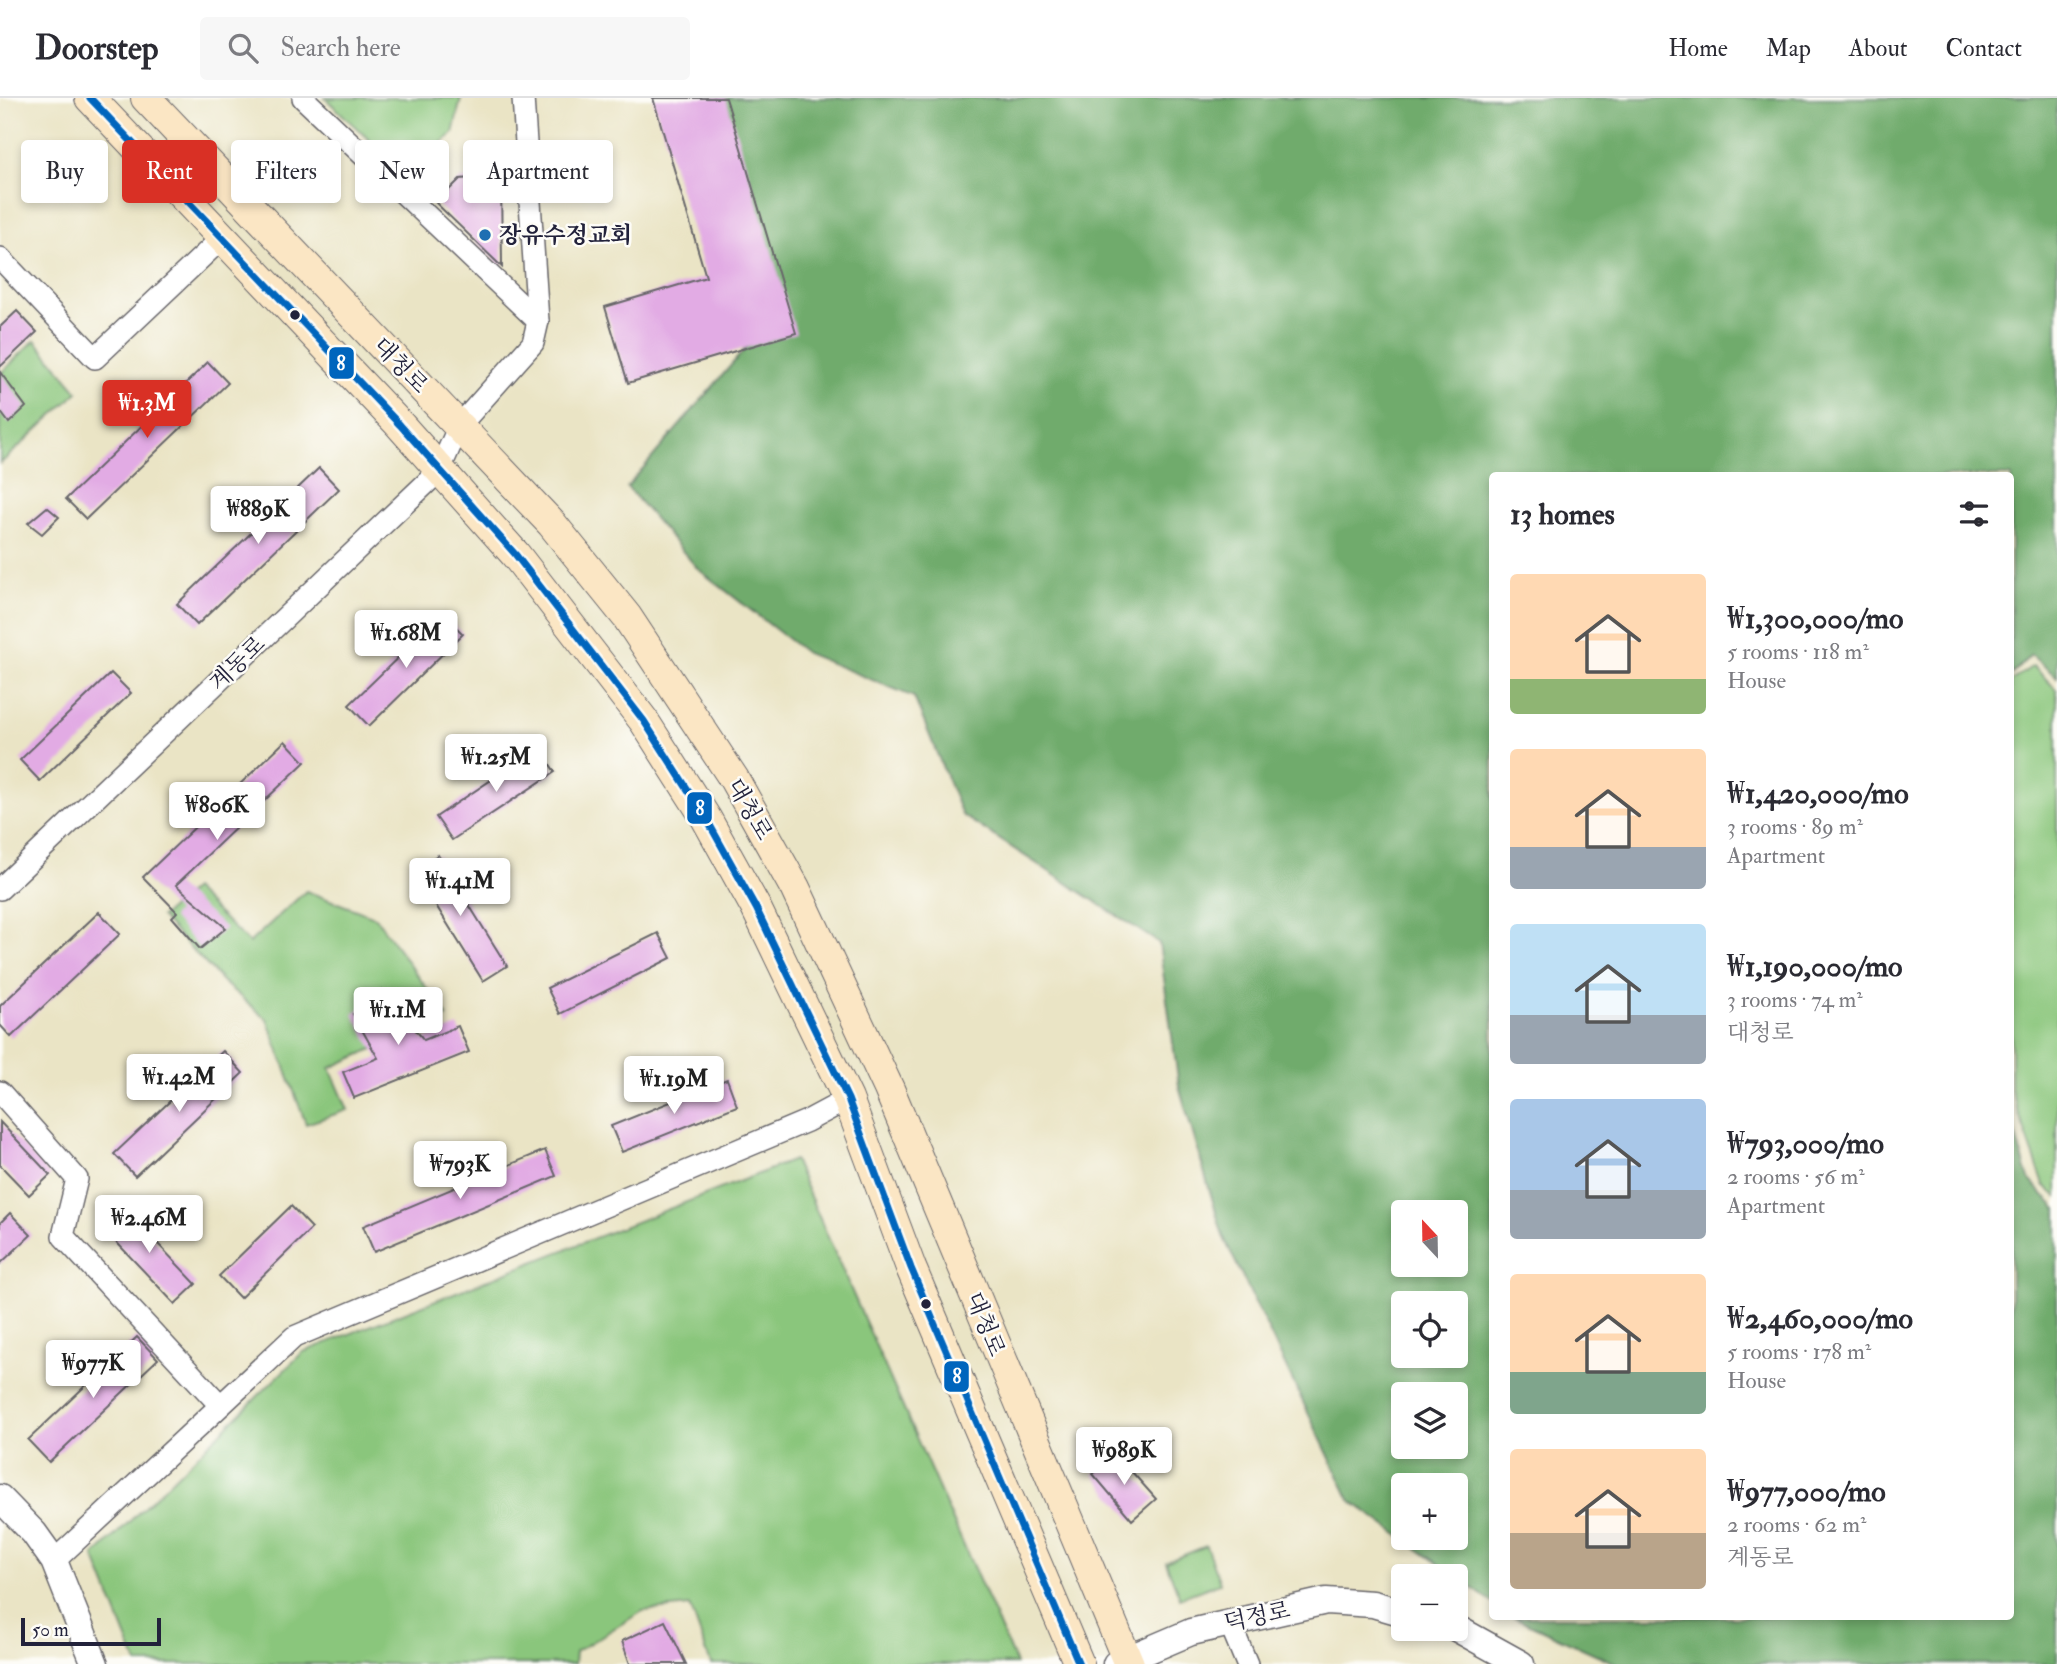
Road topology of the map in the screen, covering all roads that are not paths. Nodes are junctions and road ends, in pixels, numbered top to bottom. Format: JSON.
{"nodes":[{"id":1,"x":90,"y":98,"type":"edge"},
{"id":2,"x":146,"y":98,"type":"edge"},
{"id":3,"x":303,"y":98,"type":"edge"},
{"id":4,"x":523,"y":98,"type":"edge"},
{"id":5,"x":223,"y":237,"type":"junction"},
{"id":6,"x":0,"y":258,"type":"edge"},
{"id":7,"x":538,"y":321,"type":"junction"},
{"id":8,"x":459,"y":426,"type":"junction"},
{"id":9,"x":439,"y":471,"type":"junction"},
{"id":10,"x":0,"y":889,"type":"edge"},
{"id":11,"x":0,"y":1092,"type":"edge"},
{"id":12,"x":848,"y":1099,"type":"junction"},
{"id":13,"x":220,"y":1405,"type":"junction"},
{"id":14,"x":0,"y":1499,"type":"edge"},
{"id":15,"x":54,"y":1561,"type":"junction"},
{"id":16,"x":1391,"y":1609,"type":"edge"},
{"id":17,"x":1229,"y":1621,"type":"junction"},
{"id":18,"x":1468,"y":1635,"type":"edge"},
{"id":19,"x":1124,"y":1662,"type":"edge"},
{"id":20,"x":95,"y":1664,"type":"edge"},
{"id":21,"x":1079,"y":1664,"type":"edge"},
{"id":22,"x":1247,"y":1664,"type":"edge"},
{"id":23,"x":1521,"y":1664,"type":"edge"}],
"edges":[{"from":1,"to":5,"type":"main road","name":"대청로"},
{"from":2,"to":8,"type":"main road","name":"대청로"},
{"from":3,"to":7,"type":"street"},
{"from":4,"to":7,"type":"street"},
{"from":5,"to":6,"type":"street"},
{"from":5,"to":9,"type":"main road","name":"대청로"},
{"from":7,"to":8,"type":"street","name":"계동로"},
{"from":8,"to":9,"type":"street","name":"계동로"},
{"from":8,"to":19,"type":"main road","name":"대청로"},
{"from":9,"to":10,"type":"street","name":"계동로"},
{"from":9,"to":12,"type":"main road","name":"대청로"},
{"from":11,"to":13,"type":"street"},
{"from":12,"to":13,"type":"street"},
{"from":12,"to":21,"type":"main road","name":"대청로"},
{"from":13,"to":15,"type":"street"},
{"from":14,"to":15,"type":"street"},
{"from":15,"to":20,"type":"street"},
{"from":16,"to":17,"type":"street","name":"덕정로"},
{"from":17,"to":19,"type":"street","name":"덕정로"},
{"from":17,"to":22,"type":"street"},
{"from":18,"to":23,"type":"street"}]}
